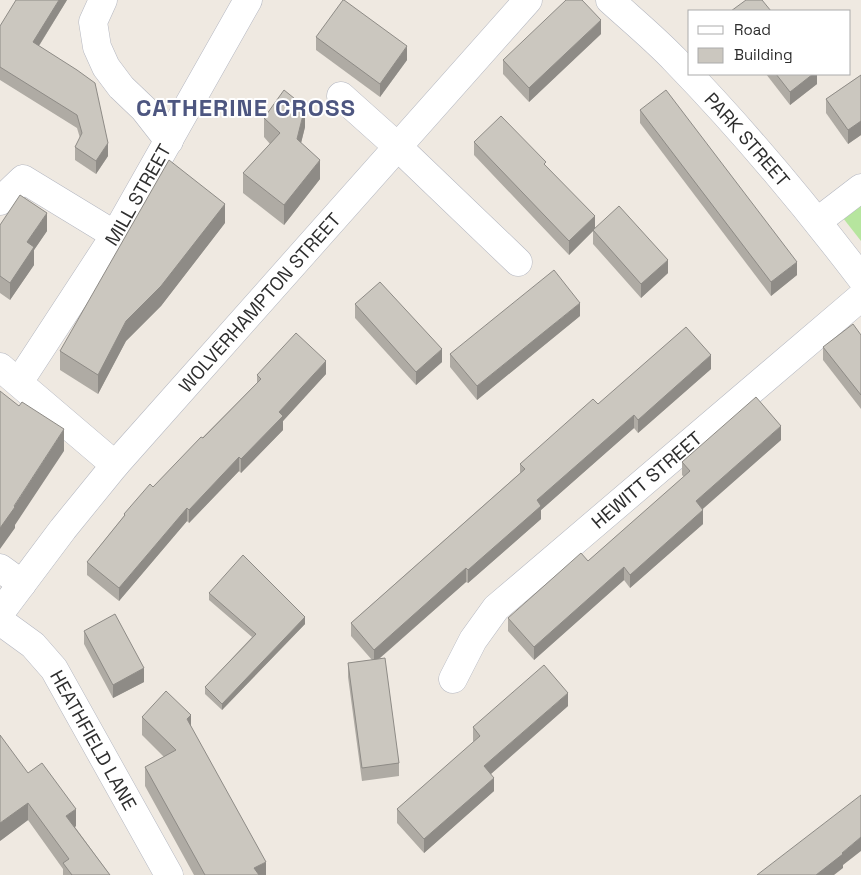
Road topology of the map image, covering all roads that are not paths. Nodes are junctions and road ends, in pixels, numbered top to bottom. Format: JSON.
{"nodes":[{"id":1,"x":103,"y":0,"type":"edge"},
{"id":2,"x":248,"y":0,"type":"edge"},
{"id":3,"x":528,"y":0,"type":"edge"},
{"id":4,"x":610,"y":0,"type":"edge"},
{"id":5,"x":688,"y":73,"type":"edge"},
{"id":6,"x":689,"y":75,"type":"edge"},
{"id":7,"x":341,"y":96,"type":"dead end"},
{"id":8,"x":169,"y":141,"type":"junction"},
{"id":9,"x":398,"y":146,"type":"junction"},
{"id":10,"x":861,"y":188,"type":"edge"},
{"id":11,"x":0,"y":201,"type":"edge"},
{"id":12,"x":818,"y":221,"type":"junction"},
{"id":13,"x":115,"y":235,"type":"junction"},
{"id":14,"x":518,"y":262,"type":"dead end"},
{"id":15,"x":861,"y":278,"type":"edge"},
{"id":16,"x":861,"y":297,"type":"edge"},
{"id":17,"x":10,"y":374,"type":"edge"},
{"id":18,"x":115,"y":465,"type":"junction"},
{"id":19,"x":0,"y":568,"type":"edge"},
{"id":20,"x":22,"y":584,"type":"junction"},
{"id":21,"x":0,"y":613,"type":"edge"},
{"id":22,"x":0,"y":621,"type":"edge"},
{"id":23,"x":453,"y":679,"type":"dead end"},
{"id":24,"x":169,"y":875,"type":"edge"}],
"edges":[{"from":1,"to":8,"type":"street"},
{"from":2,"to":8,"type":"street","name":"MILL STREET"},
{"from":3,"to":9,"type":"street","name":"WOLVERHAMPTON STREET"},
{"from":4,"to":5,"type":"street","name":"PARK STREET"},
{"from":6,"to":12,"type":"street","name":"PARK STREET"},
{"from":7,"to":9,"type":"street"},
{"from":8,"to":13,"type":"street","name":"MILL STREET"},
{"from":9,"to":14,"type":"street"},
{"from":9,"to":18,"type":"street","name":"WOLVERHAMPTON STREET"},
{"from":10,"to":12,"type":"street"},
{"from":11,"to":13,"type":"street"},
{"from":12,"to":15,"type":"street","name":"PARK STREET"},
{"from":13,"to":17,"type":"street","name":"MILL STREET"},
{"from":16,"to":23,"type":"street","name":"HEWITT STREET"},
{"from":17,"to":18,"type":"street"},
{"from":18,"to":20,"type":"street","name":"WOLVERHAMPTON STREET"},
{"from":19,"to":20,"type":"street"},
{"from":20,"to":21,"type":"street","name":"WOLVERHAMPTON STREET"},
{"from":22,"to":24,"type":"street","name":"HEATHFIELD LANE"}]}
